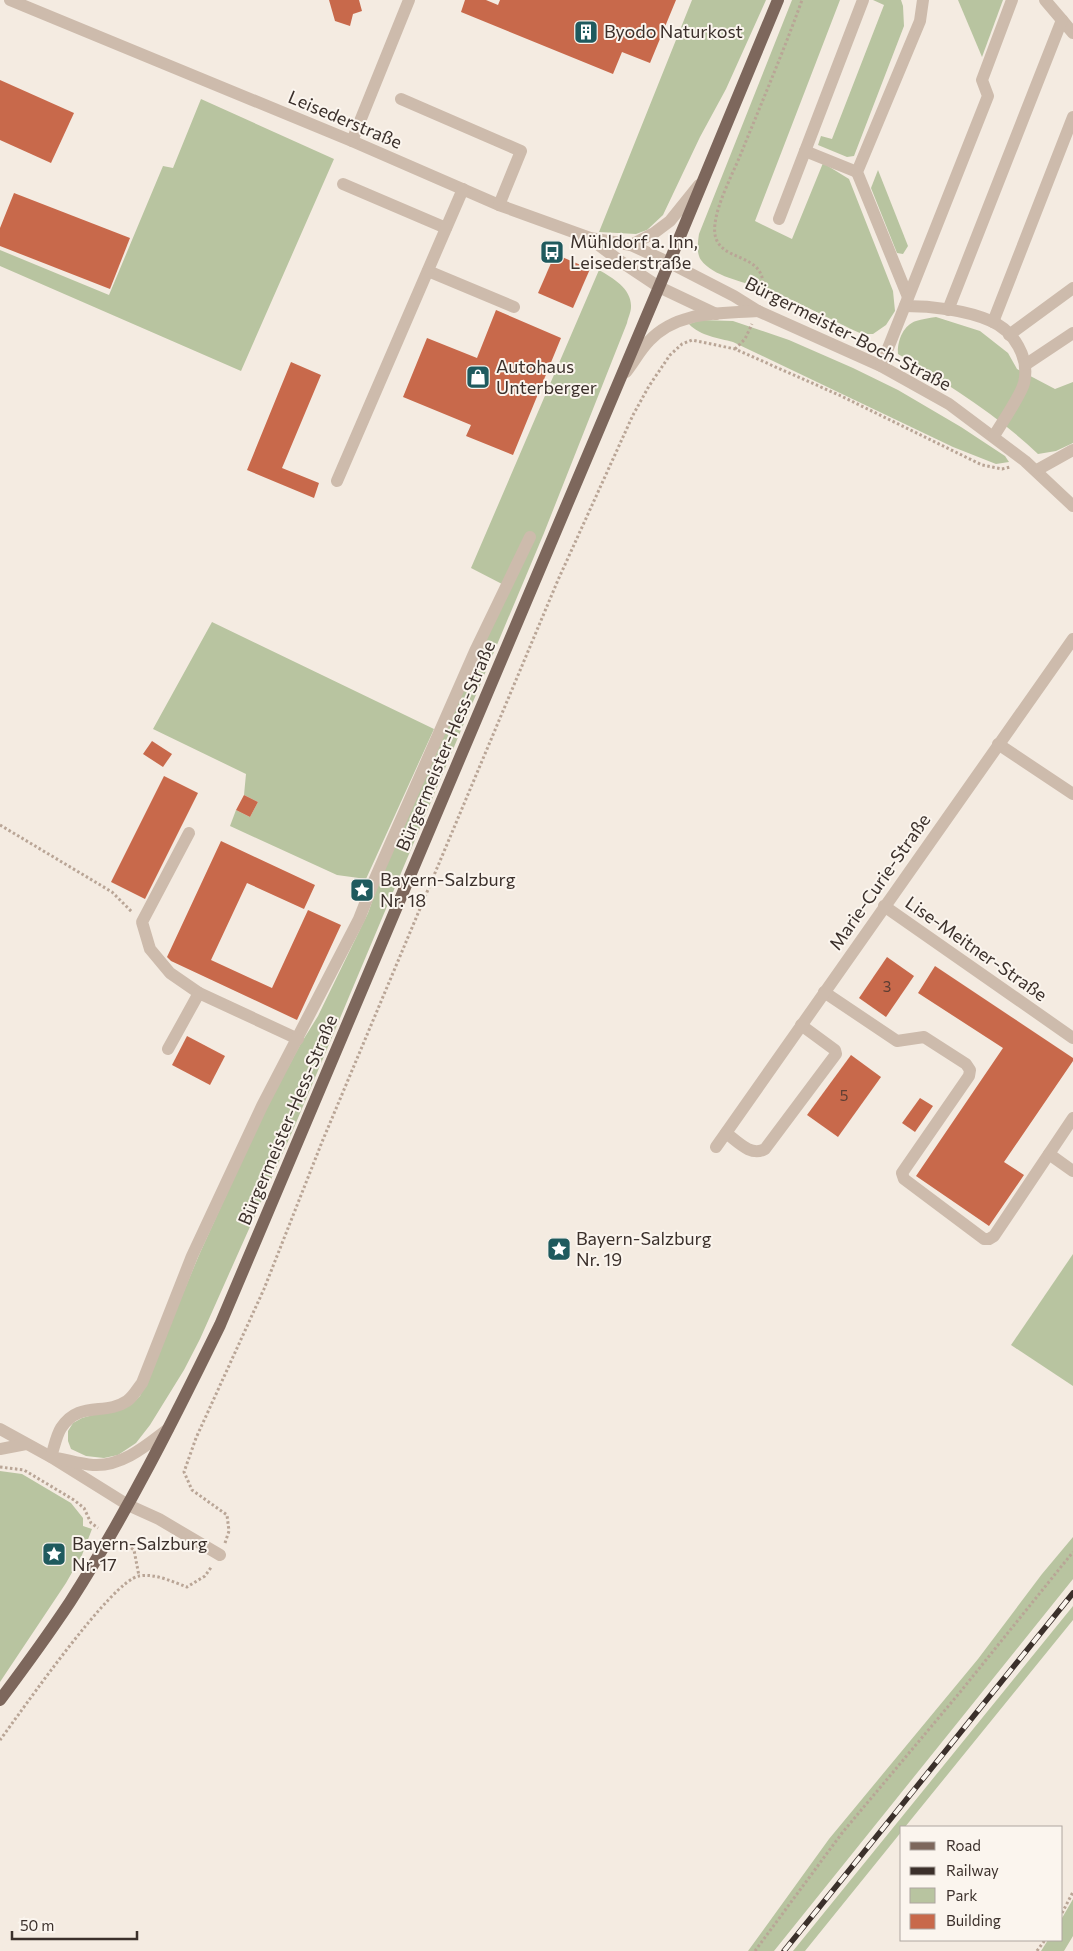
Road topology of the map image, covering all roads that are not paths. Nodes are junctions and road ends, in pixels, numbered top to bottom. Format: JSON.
{"nodes":[{"id":1,"x":10,"y":0,"type":"edge"},
{"id":2,"x":409,"y":0,"type":"edge"},
{"id":3,"x":778,"y":0,"type":"edge"},
{"id":4,"x":863,"y":0,"type":"edge"},
{"id":5,"x":924,"y":0,"type":"edge"},
{"id":6,"x":1012,"y":0,"type":"edge"},
{"id":7,"x":1045,"y":0,"type":"edge"},
{"id":8,"x":1062,"y":20,"type":"junction"},
{"id":9,"x":1073,"y":33,"type":"edge"},
{"id":10,"x":401,"y":99,"type":"dead end"},
{"id":11,"x":1073,"y":117,"type":"edge"},
{"id":12,"x":352,"y":141,"type":"junction"},
{"id":13,"x":806,"y":151,"type":"junction"},
{"id":14,"x":857,"y":172,"type":"junction"},
{"id":15,"x":702,"y":182,"type":"junction"},
{"id":16,"x":343,"y":184,"type":"dead end"},
{"id":17,"x":463,"y":189,"type":"junction"},
{"id":18,"x":500,"y":205,"type":"junction"},
{"id":19,"x":779,"y":218,"type":"dead end"},
{"id":20,"x":446,"y":228,"type":"junction"},
{"id":21,"x":590,"y":238,"type":"junction"},
{"id":22,"x":631,"y":245,"type":"junction"},
{"id":23,"x":668,"y":262,"type":"junction"},
{"id":24,"x":428,"y":271,"type":"junction"},
{"id":25,"x":659,"y":287,"type":"junction"},
{"id":26,"x":1073,"y":288,"type":"edge"},
{"id":27,"x":906,"y":302,"type":"junction"},
{"id":28,"x":514,"y":307,"type":"dead end"},
{"id":29,"x":948,"y":310,"type":"junction"},
{"id":30,"x":758,"y":312,"type":"junction"},
{"id":31,"x":716,"y":314,"type":"junction"},
{"id":32,"x":993,"y":322,"type":"junction"},
{"id":33,"x":1073,"y":333,"type":"edge"},
{"id":34,"x":1009,"y":335,"type":"junction"},
{"id":35,"x":1025,"y":365,"type":"junction"},
{"id":36,"x":881,"y":366,"type":"junction"},
{"id":37,"x":619,"y":382,"type":"junction"},
{"id":38,"x":994,"y":436,"type":"junction"},
{"id":39,"x":1073,"y":450,"type":"edge"},
{"id":40,"x":1037,"y":470,"type":"junction"},
{"id":41,"x":337,"y":481,"type":"dead end"},
{"id":42,"x":1073,"y":506,"type":"edge"},
{"id":43,"x":530,"y":537,"type":"dead end"},
{"id":44,"x":1073,"y":639,"type":"edge"},
{"id":45,"x":998,"y":744,"type":"junction"},
{"id":46,"x":1073,"y":794,"type":"edge"},
{"id":47,"x":189,"y":833,"type":"dead end"},
{"id":48,"x":884,"y":906,"type":"junction"},
{"id":49,"x":824,"y":992,"type":"junction"},
{"id":50,"x":199,"y":993,"type":"junction"},
{"id":51,"x":801,"y":1025,"type":"junction"},
{"id":52,"x":1073,"y":1038,"type":"edge"},
{"id":53,"x":298,"y":1039,"type":"junction"},
{"id":54,"x":168,"y":1049,"type":"dead end"},
{"id":55,"x":1073,"y":1118,"type":"edge"},
{"id":56,"x":726,"y":1133,"type":"junction"},
{"id":57,"x":716,"y":1147,"type":"dead end"},
{"id":58,"x":1049,"y":1154,"type":"junction"},
{"id":59,"x":1073,"y":1171,"type":"edge"},
{"id":60,"x":170,"y":1427,"type":"junction"},
{"id":61,"x":0,"y":1429,"type":"edge"},
{"id":62,"x":26,"y":1444,"type":"junction"},
{"id":63,"x":0,"y":1449,"type":"edge"},
{"id":64,"x":51,"y":1457,"type":"junction"},
{"id":65,"x":128,"y":1504,"type":"junction"},
{"id":66,"x":220,"y":1554,"type":"road end"},
{"id":67,"x":0,"y":1700,"type":"edge"}],
"edges":[{"from":1,"to":12,"type":"street","name":"Leisederstraße"},
{"from":2,"to":12,"type":"street"},
{"from":3,"to":15,"type":"main road","name":"Bürgermeister-Hess-Straße"},
{"from":4,"to":13,"type":"street"},
{"from":5,"to":14,"type":"street"},
{"from":6,"to":27,"type":"street"},
{"from":7,"to":8,"type":"street"},
{"from":8,"to":9,"type":"street"},
{"from":8,"to":29,"type":"street"},
{"from":10,"to":18,"type":"street"},
{"from":11,"to":32,"type":"street"},
{"from":12,"to":17,"type":"street","name":"Leisederstraße"},
{"from":13,"to":14,"type":"street"},
{"from":13,"to":19,"type":"street"},
{"from":14,"to":27,"type":"street"},
{"from":15,"to":22,"type":"street"},
{"from":15,"to":23,"type":"main road","name":"Bürgermeister-Hess-Straße"},
{"from":16,"to":20,"type":"street"},
{"from":17,"to":18,"type":"street","name":"Leisederstraße"},
{"from":17,"to":20,"type":"street"},
{"from":18,"to":21,"type":"street","name":"Leisederstraße"},
{"from":20,"to":24,"type":"street"},
{"from":21,"to":22,"type":"street","name":"Leisederstraße"},
{"from":21,"to":25,"type":"street"},
{"from":22,"to":23,"type":"street","name":"Leisederstraße"},
{"from":23,"to":25,"type":"main road","name":"Bürgermeister-Hess-Straße"},
{"from":23,"to":30,"type":"street","name":"Bürgermeister-Boch-Straße"},
{"from":24,"to":28,"type":"street"},
{"from":24,"to":41,"type":"street"},
{"from":25,"to":31,"type":"street"},
{"from":25,"to":37,"type":"main road","name":"Bürgermeister-Hess-Straße"},
{"from":26,"to":34,"type":"street"},
{"from":27,"to":29,"type":"street"},
{"from":27,"to":36,"type":"street"},
{"from":29,"to":32,"type":"street"},
{"from":30,"to":31,"type":"street"},
{"from":30,"to":36,"type":"street","name":"Bürgermeister-Boch-Straße"},
{"from":31,"to":37,"type":"street"},
{"from":32,"to":34,"type":"street"},
{"from":33,"to":35,"type":"street"},
{"from":34,"to":35,"type":"street"},
{"from":35,"to":38,"type":"street"},
{"from":36,"to":38,"type":"street","name":"Bürgermeister-Boch-Straße"},
{"from":37,"to":60,"type":"main road","name":"Bürgermeister-Hess-Straße"},
{"from":38,"to":40,"type":"street","name":"Bürgermeister-Boch-Straße"},
{"from":39,"to":40,"type":"street"},
{"from":40,"to":42,"type":"street","name":"Bürgermeister-Boch-Straße"},
{"from":43,"to":53,"type":"street"},
{"from":44,"to":45,"type":"street","name":"Marie-Curie-Straße"},
{"from":45,"to":46,"type":"street"},
{"from":45,"to":48,"type":"street","name":"Marie-Curie-Straße"},
{"from":47,"to":50,"type":"street"},
{"from":48,"to":49,"type":"street","name":"Marie-Curie-Straße"},
{"from":48,"to":52,"type":"street","name":"Lise-Meitner-Straße"},
{"from":49,"to":51,"type":"street","name":"Marie-Curie-Straße"},
{"from":49,"to":58,"type":"street"},
{"from":50,"to":53,"type":"street"},
{"from":50,"to":54,"type":"street"},
{"from":51,"to":56,"type":"street","name":"Marie-Curie-Straße"},
{"from":51,"to":56,"type":"street"},
{"from":53,"to":64,"type":"street"},
{"from":55,"to":58,"type":"street"},
{"from":56,"to":57,"type":"street","name":"Marie-Curie-Straße"},
{"from":58,"to":59,"type":"street"},
{"from":60,"to":64,"type":"street"},
{"from":60,"to":65,"type":"main road","name":"Bürgermeister-Hess-Straße"},
{"from":61,"to":62,"type":"street"},
{"from":62,"to":63,"type":"street"},
{"from":62,"to":64,"type":"street"},
{"from":64,"to":65,"type":"street"},
{"from":65,"to":66,"type":"street"},
{"from":65,"to":67,"type":"main road","name":"Bürgermeister-Hess-Straße"}]}
